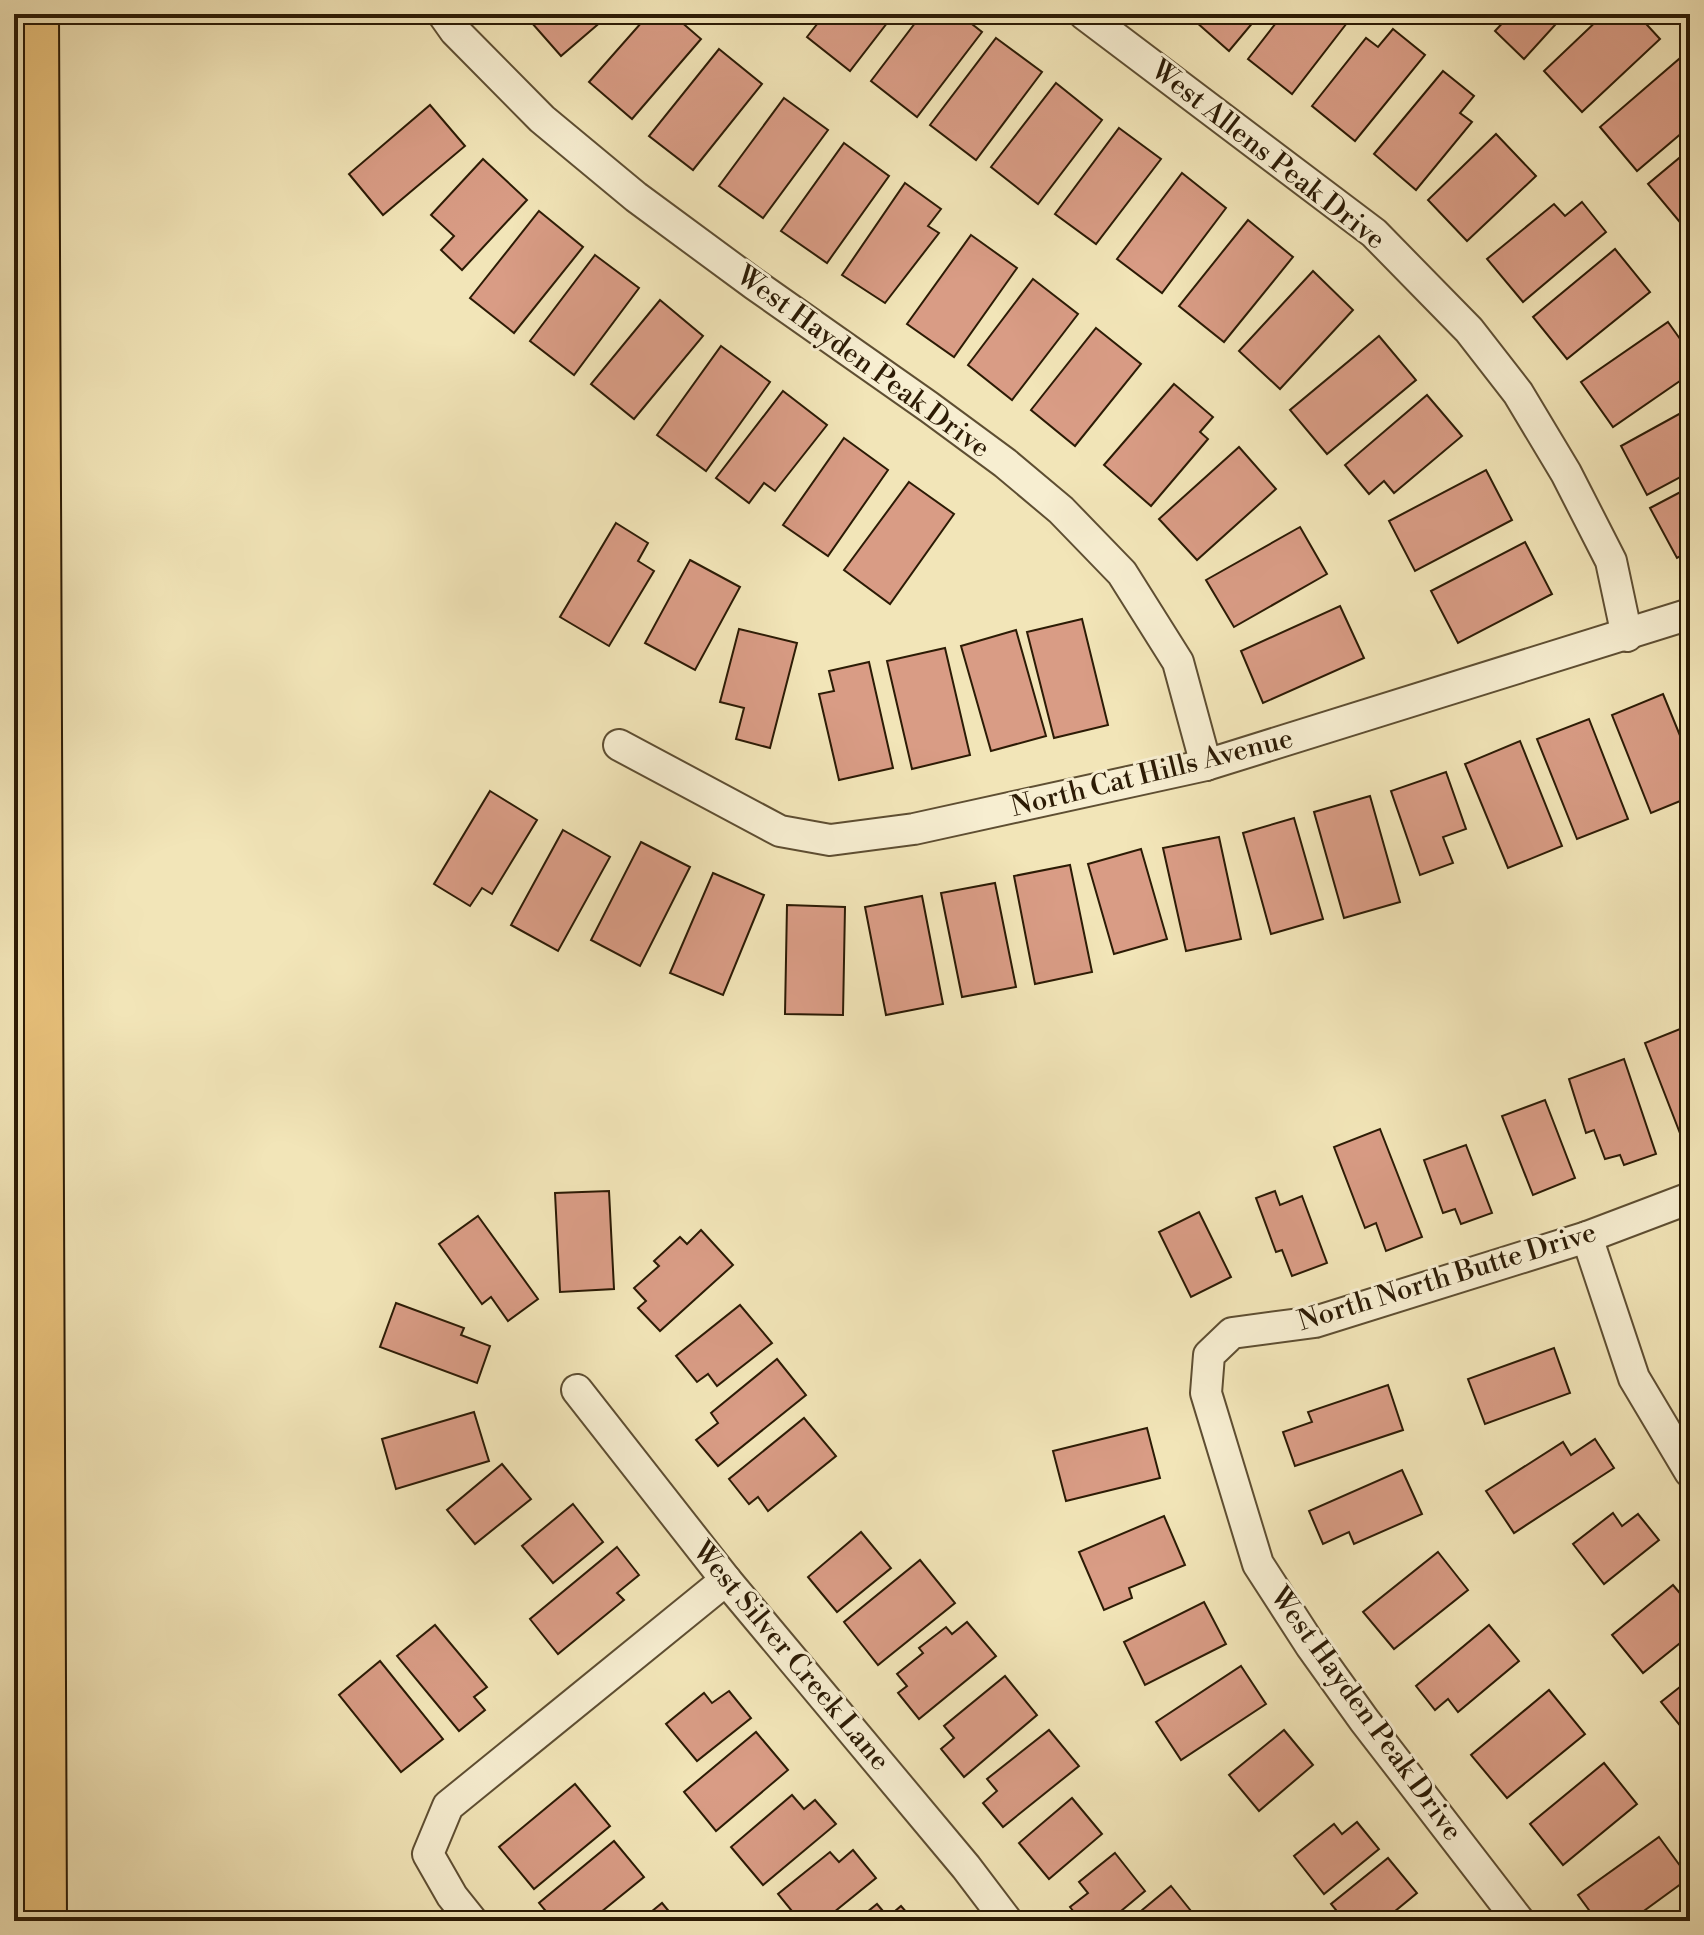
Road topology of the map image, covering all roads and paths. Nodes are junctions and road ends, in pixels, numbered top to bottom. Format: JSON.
{"nodes":[{"id":1,"x":36,"y":14,"type":"edge"},
{"id":2,"x":443,"y":14,"type":"edge"},
{"id":3,"x":1084,"y":14,"type":"edge"},
{"id":4,"x":1690,"y":614,"type":"edge"},
{"id":5,"x":1627,"y":636,"type":"junction"},
{"id":6,"x":619,"y":745,"type":"dead end"},
{"id":7,"x":1206,"y":765,"type":"junction"},
{"id":8,"x":1690,"y":1198,"type":"edge"},
{"id":9,"x":1587,"y":1237,"type":"junction"},
{"id":10,"x":1209,"y":1355,"type":"joint"},
{"id":11,"x":577,"y":1390,"type":"dead end"},
{"id":12,"x":1690,"y":1472,"type":"edge"},
{"id":13,"x":726,"y":1580,"type":"junction"},
{"id":14,"x":44,"y":1921,"type":"edge"},
{"id":15,"x":472,"y":1921,"type":"edge"},
{"id":16,"x":1007,"y":1921,"type":"edge"},
{"id":17,"x":1519,"y":1921,"type":"edge"}],
"edges":[{"from":1,"to":14,"type":"main road"},
{"from":2,"to":7,"type":"street","name":"West Hayden Peak Drive"},
{"from":3,"to":5,"type":"street","name":"West Allens Peak Drive"},
{"from":4,"to":5,"type":"street","name":"North Cat Hills Avenue"},
{"from":5,"to":7,"type":"street","name":"North Cat Hills Avenue"},
{"from":6,"to":7,"type":"street","name":"North Cat Hills Avenue"},
{"from":8,"to":9,"type":"street","name":"North North Butte Drive"},
{"from":9,"to":10,"type":"street","name":"North North Butte Drive"},
{"from":9,"to":12,"type":"street"},
{"from":10,"to":17,"type":"street","name":"West Hayden Peak Drive"},
{"from":11,"to":13,"type":"street","name":"West Silver Creek Lane"},
{"from":13,"to":15,"type":"street"},
{"from":13,"to":16,"type":"street","name":"West Silver Creek Lane"}]}
